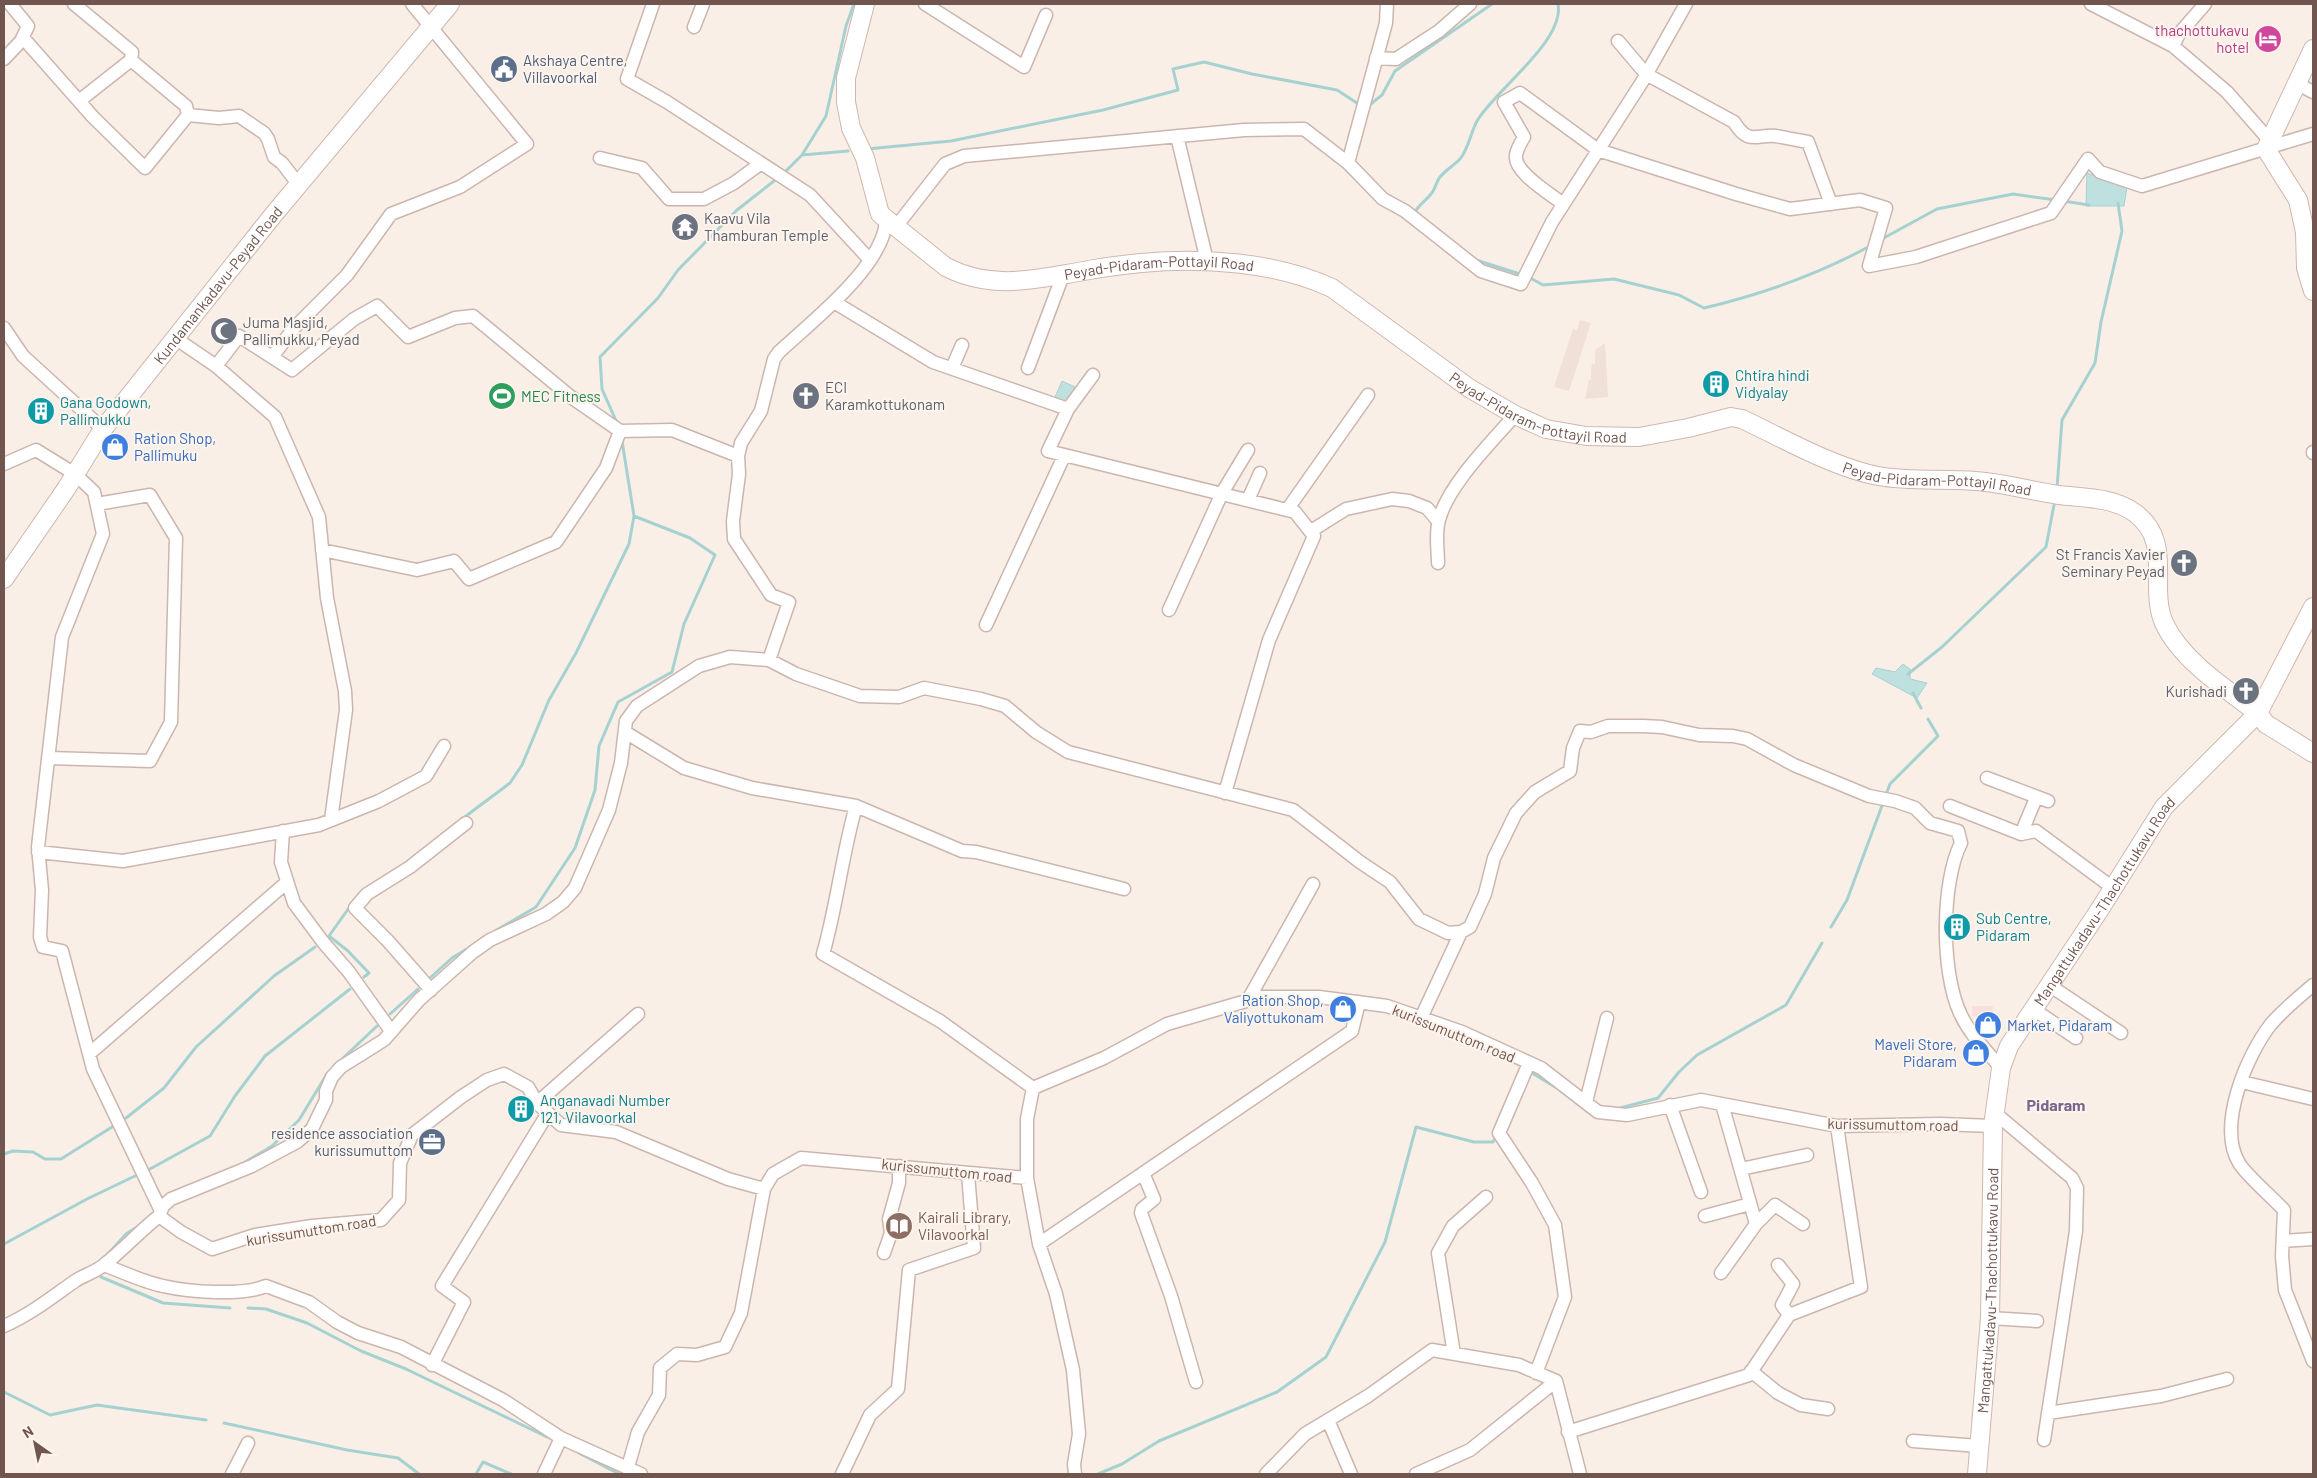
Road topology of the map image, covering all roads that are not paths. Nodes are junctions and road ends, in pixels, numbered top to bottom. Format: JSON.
{"nodes":[{"id":1,"x":10,"y":4,"type":"edge"},
{"id":2,"x":74,"y":4,"type":"edge"},
{"id":3,"x":412,"y":4,"type":"edge"},
{"id":4,"x":450,"y":4,"type":"edge"},
{"id":5,"x":653,"y":4,"type":"edge"},
{"id":6,"x":703,"y":4,"type":"edge"},
{"id":7,"x":865,"y":4,"type":"edge"},
{"id":8,"x":925,"y":4,"type":"edge"},
{"id":9,"x":1387,"y":4,"type":"edge"},
{"id":10,"x":1470,"y":4,"type":"edge"},
{"id":11,"x":1686,"y":4,"type":"edge"},
{"id":12,"x":2091,"y":4,"type":"edge"},
{"id":13,"x":2205,"y":4,"type":"edge"},
{"id":14,"x":1046,"y":15,"type":"dead end"},
{"id":15,"x":432,"y":26,"type":"junction"},
{"id":16,"x":694,"y":27,"type":"dead end"},
{"id":17,"x":21,"y":41,"type":"junction"},
{"id":18,"x":1618,"y":41,"type":"dead end"},
{"id":19,"x":2173,"y":46,"type":"junction"},
{"id":20,"x":2313,"y":48,"type":"edge"},
{"id":21,"x":1376,"y":58,"type":"junction"},
{"id":22,"x":4,"y":59,"type":"edge"},
{"id":23,"x":131,"y":60,"type":"junction"},
{"id":24,"x":1646,"y":74,"type":"junction"},
{"id":25,"x":2296,"y":83,"type":"junction"},
{"id":26,"x":2313,"y":92,"type":"edge"},
{"id":27,"x":79,"y":101,"type":"junction"},
{"id":28,"x":188,"y":115,"type":"junction"},
{"id":29,"x":2313,"y":134,"type":"edge"},
{"id":30,"x":1178,"y":136,"type":"junction"},
{"id":31,"x":2268,"y":145,"type":"junction"},
{"id":32,"x":1598,"y":150,"type":"junction"},
{"id":33,"x":600,"y":158,"type":"dead end"},
{"id":34,"x":1348,"y":163,"type":"junction"},
{"id":35,"x":760,"y":164,"type":"junction"},
{"id":36,"x":299,"y":185,"type":"junction"},
{"id":37,"x":1563,"y":204,"type":"junction"},
{"id":38,"x":1831,"y":204,"type":"junction"},
{"id":39,"x":890,"y":225,"type":"junction"},
{"id":40,"x":870,"y":260,"type":"junction"},
{"id":41,"x":1207,"y":261,"type":"junction"},
{"id":42,"x":1063,"y":275,"type":"junction"},
{"id":43,"x":2313,"y":292,"type":"edge"},
{"id":44,"x":834,"y":302,"type":"junction"},
{"id":45,"x":4,"y":328,"type":"edge"},
{"id":46,"x":175,"y":338,"type":"junction"},
{"id":47,"x":962,"y":345,"type":"dead end"},
{"id":48,"x":272,"y":357,"type":"junction"},
{"id":49,"x":216,"y":366,"type":"junction"},
{"id":50,"x":952,"y":368,"type":"junction"},
{"id":51,"x":1028,"y":368,"type":"dead end"},
{"id":52,"x":1093,"y":376,"type":"dead end"},
{"id":53,"x":1368,"y":395,"type":"dead end"},
{"id":54,"x":1068,"y":409,"type":"junction"},
{"id":55,"x":1515,"y":415,"type":"junction"},
{"id":56,"x":103,"y":429,"type":"junction"},
{"id":57,"x":620,"y":431,"type":"junction"},
{"id":58,"x":1248,"y":450,"type":"dead end"},
{"id":59,"x":738,"y":456,"type":"junction"},
{"id":60,"x":1064,"y":456,"type":"junction"},
{"id":61,"x":4,"y":464,"type":"edge"},
{"id":62,"x":69,"y":470,"type":"junction"},
{"id":63,"x":1260,"y":473,"type":"dead end"},
{"id":64,"x":1222,"y":494,"type":"junction"},
{"id":65,"x":1248,"y":500,"type":"junction"},
{"id":66,"x":97,"y":504,"type":"junction"},
{"id":67,"x":1287,"y":510,"type":"junction"},
{"id":68,"x":1438,"y":521,"type":"junction"},
{"id":69,"x":1311,"y":531,"type":"junction"},
{"id":70,"x":322,"y":550,"type":"junction"},
{"id":71,"x":1438,"y":563,"type":"dead end"},
{"id":72,"x":4,"y":579,"type":"edge"},
{"id":73,"x":2313,"y":607,"type":"edge"},
{"id":74,"x":1169,"y":610,"type":"dead end"},
{"id":75,"x":986,"y":625,"type":"dead end"},
{"id":76,"x":769,"y":660,"type":"junction"},
{"id":77,"x":2258,"y":713,"type":"junction"},
{"id":78,"x":625,"y":732,"type":"junction"},
{"id":79,"x":444,"y":746,"type":"dead end"},
{"id":80,"x":2313,"y":752,"type":"edge"},
{"id":81,"x":48,"y":758,"type":"junction"},
{"id":82,"x":1987,"y":778,"type":"dead end"},
{"id":83,"x":1225,"y":793,"type":"junction"},
{"id":84,"x":856,"y":806,"type":"junction"},
{"id":85,"x":1950,"y":806,"type":"dead end"},
{"id":86,"x":331,"y":820,"type":"junction"},
{"id":87,"x":466,"y":823,"type":"dead end"},
{"id":88,"x":284,"y":831,"type":"junction"},
{"id":89,"x":2021,"y":834,"type":"junction"},
{"id":90,"x":38,"y":852,"type":"junction"},
{"id":91,"x":286,"y":884,"type":"junction"},
{"id":92,"x":1312,"y":884,"type":"dead end"},
{"id":93,"x":2114,"y":888,"type":"junction"},
{"id":94,"x":1124,"y":889,"type":"dead end"},
{"id":95,"x":1461,"y":932,"type":"junction"},
{"id":96,"x":2049,"y":985,"type":"junction"},
{"id":97,"x":2313,"y":985,"type":"edge"},
{"id":98,"x":431,"y":990,"type":"junction"},
{"id":99,"x":1248,"y":1000,"type":"junction"},
{"id":100,"x":1359,"y":1002,"type":"junction"},
{"id":101,"x":2033,"y":1009,"type":"junction"},
{"id":102,"x":638,"y":1014,"type":"dead end"},
{"id":103,"x":1421,"y":1018,"type":"junction"},
{"id":104,"x":1607,"y":1018,"type":"dead end"},
{"id":105,"x":391,"y":1031,"type":"junction"},
{"id":106,"x":2121,"y":1033,"type":"dead end"},
{"id":107,"x":2076,"y":1038,"type":"dead end"},
{"id":108,"x":89,"y":1054,"type":"junction"},
{"id":109,"x":1529,"y":1063,"type":"junction"},
{"id":110,"x":2001,"y":1068,"type":"junction"},
{"id":111,"x":2242,"y":1082,"type":"junction"},
{"id":112,"x":1034,"y":1088,"type":"junction"},
{"id":113,"x":2313,"y":1099,"type":"edge"},
{"id":114,"x":1586,"y":1102,"type":"junction"},
{"id":115,"x":536,"y":1103,"type":"junction"},
{"id":116,"x":1722,"y":1104,"type":"junction"},
{"id":117,"x":1670,"y":1106,"type":"junction"},
{"id":118,"x":548,"y":1113,"type":"junction"},
{"id":119,"x":1994,"y":1119,"type":"junction"},
{"id":120,"x":1837,"y":1126,"type":"junction"},
{"id":121,"x":1808,"y":1155,"type":"dead end"},
{"id":122,"x":899,"y":1166,"type":"junction"},
{"id":123,"x":1741,"y":1169,"type":"junction"},
{"id":124,"x":1143,"y":1173,"type":"junction"},
{"id":125,"x":968,"y":1174,"type":"junction"},
{"id":126,"x":1027,"y":1178,"type":"junction"},
{"id":127,"x":764,"y":1189,"type":"junction"},
{"id":128,"x":1701,"y":1192,"type":"dead end"},
{"id":129,"x":1486,"y":1197,"type":"dead end"},
{"id":130,"x":1750,"y":1204,"type":"junction"},
{"id":131,"x":160,"y":1214,"type":"junction"},
{"id":132,"x":1705,"y":1216,"type":"dead end"},
{"id":133,"x":1756,"y":1224,"type":"junction"},
{"id":134,"x":1803,"y":1224,"type":"dead end"},
{"id":135,"x":2313,"y":1240,"type":"edge"},
{"id":136,"x":2283,"y":1241,"type":"junction"},
{"id":137,"x":1039,"y":1244,"type":"junction"},
{"id":138,"x":884,"y":1253,"type":"dead end"},
{"id":139,"x":104,"y":1265,"type":"junction"},
{"id":140,"x":1778,"y":1265,"type":"dead end"},
{"id":141,"x":1721,"y":1273,"type":"dead end"},
{"id":142,"x":1788,"y":1315,"type":"junction"},
{"id":143,"x":1990,"y":1318,"type":"junction"},
{"id":144,"x":2036,"y":1321,"type":"dead end"},
{"id":145,"x":4,"y":1326,"type":"edge"},
{"id":146,"x":1454,"y":1354,"type":"junction"},
{"id":147,"x":2313,"y":1361,"type":"edge"},
{"id":148,"x":432,"y":1365,"type":"junction"},
{"id":149,"x":1752,"y":1371,"type":"junction"},
{"id":150,"x":1536,"y":1373,"type":"junction"},
{"id":151,"x":2227,"y":1379,"type":"dead end"},
{"id":152,"x":1556,"y":1381,"type":"junction"},
{"id":153,"x":1196,"y":1382,"type":"dead end"},
{"id":154,"x":1828,"y":1409,"type":"dead end"},
{"id":155,"x":2048,"y":1413,"type":"junction"},
{"id":156,"x":1328,"y":1420,"type":"junction"},
{"id":157,"x":1568,"y":1432,"type":"junction"},
{"id":158,"x":561,"y":1438,"type":"junction"},
{"id":159,"x":2044,"y":1440,"type":"dead end"},
{"id":160,"x":1913,"y":1441,"type":"dead end"},
{"id":161,"x":248,"y":1444,"type":"dead end"},
{"id":162,"x":1979,"y":1446,"type":"junction"},
{"id":163,"x":628,"y":1467,"type":"junction"},
{"id":164,"x":232,"y":1474,"type":"edge"},
{"id":165,"x":544,"y":1474,"type":"edge"},
{"id":166,"x":641,"y":1474,"type":"edge"},
{"id":167,"x":842,"y":1474,"type":"edge"},
{"id":168,"x":1075,"y":1474,"type":"edge"},
{"id":169,"x":1266,"y":1474,"type":"edge"},
{"id":170,"x":1351,"y":1474,"type":"edge"},
{"id":171,"x":1416,"y":1474,"type":"edge"},
{"id":172,"x":1580,"y":1474,"type":"edge"},
{"id":173,"x":1977,"y":1474,"type":"edge"}],
"edges":[{"from":1,"to":17,"type":"street"},
{"from":2,"to":23,"type":"street"},
{"from":3,"to":15,"type":"street"},
{"from":4,"to":15,"type":"main road","name":"Kundamankadavu-Peyad Road"},
{"from":5,"to":35,"type":"street"},
{"from":6,"to":16,"type":"street"},
{"from":7,"to":39,"type":"main road","name":"Peyad-Pidaram-Pottayil Road"},
{"from":8,"to":14,"type":"street"},
{"from":9,"to":21,"type":"street"},
{"from":10,"to":21,"type":"street"},
{"from":11,"to":24,"type":"street"},
{"from":12,"to":19,"type":"street"},
{"from":13,"to":19,"type":"street"},
{"from":15,"to":36,"type":"main road","name":"Kundamankadavu-Peyad Road"},
{"from":15,"to":48,"type":"street"},
{"from":17,"to":22,"type":"street"},
{"from":17,"to":27,"type":"street"},
{"from":18,"to":24,"type":"street"},
{"from":19,"to":31,"type":"street"},
{"from":20,"to":25,"type":"main road"},
{"from":21,"to":34,"type":"street"},
{"from":23,"to":27,"type":"street"},
{"from":23,"to":28,"type":"street"},
{"from":24,"to":32,"type":"street"},
{"from":24,"to":38,"type":"street"},
{"from":25,"to":26,"type":"street"},
{"from":25,"to":31,"type":"main road"},
{"from":27,"to":28,"type":"street"},
{"from":28,"to":36,"type":"street"},
{"from":29,"to":31,"type":"street"},
{"from":30,"to":34,"type":"street"},
{"from":30,"to":39,"type":"street"},
{"from":30,"to":41,"type":"street"},
{"from":31,"to":38,"type":"street"},
{"from":31,"to":43,"type":"main road"},
{"from":32,"to":37,"type":"street"},
{"from":32,"to":37,"type":"street"},
{"from":32,"to":38,"type":"street"},
{"from":33,"to":35,"type":"street"},
{"from":34,"to":37,"type":"street"},
{"from":35,"to":40,"type":"street"},
{"from":36,"to":46,"type":"main road","name":"Kundamankadavu-Peyad Road"},
{"from":39,"to":40,"type":"street"},
{"from":39,"to":42,"type":"main road","name":"Peyad-Pidaram-Pottayil Road"},
{"from":40,"to":44,"type":"street"},
{"from":41,"to":42,"type":"main road","name":"Peyad-Pidaram-Pottayil Road"},
{"from":41,"to":55,"type":"main road","name":"Peyad-Pidaram-Pottayil Road"},
{"from":42,"to":51,"type":"street"},
{"from":44,"to":50,"type":"street"},
{"from":44,"to":59,"type":"street"},
{"from":45,"to":56,"type":"street"},
{"from":46,"to":49,"type":"street"},
{"from":46,"to":56,"type":"main road","name":"Kundamankadavu-Peyad Road"},
{"from":47,"to":50,"type":"street"},
{"from":48,"to":49,"type":"street"},
{"from":48,"to":57,"type":"street"},
{"from":49,"to":70,"type":"street"},
{"from":50,"to":54,"type":"street"},
{"from":52,"to":54,"type":"street"},
{"from":53,"to":67,"type":"street"},
{"from":54,"to":60,"type":"street"},
{"from":55,"to":68,"type":"street"},
{"from":55,"to":77,"type":"main road","name":"Peyad-Pidaram-Pottayil Road"},
{"from":56,"to":62,"type":"main road","name":"Kundamankadavu-Peyad Road"},
{"from":57,"to":59,"type":"street"},
{"from":57,"to":70,"type":"street"},
{"from":58,"to":64,"type":"street"},
{"from":59,"to":76,"type":"street"},
{"from":60,"to":64,"type":"street"},
{"from":60,"to":75,"type":"street"},
{"from":61,"to":62,"type":"street"},
{"from":62,"to":66,"type":"street"},
{"from":62,"to":72,"type":"main road","name":"Kundamankadavu-Peyad Road"},
{"from":63,"to":65,"type":"street"},
{"from":64,"to":65,"type":"street"},
{"from":64,"to":74,"type":"street"},
{"from":65,"to":67,"type":"street"},
{"from":66,"to":81,"type":"street"},
{"from":66,"to":81,"type":"street"},
{"from":67,"to":69,"type":"street"},
{"from":68,"to":69,"type":"street"},
{"from":68,"to":71,"type":"street"},
{"from":69,"to":83,"type":"street"},
{"from":70,"to":86,"type":"street"},
{"from":73,"to":77,"type":"main road","name":"Mangattukadavu-Thachottukavu Road"},
{"from":76,"to":78,"type":"street"},
{"from":76,"to":83,"type":"street"},
{"from":77,"to":80,"type":"main road","name":"Peyad-Pidaram-Pottayil Road"},
{"from":77,"to":93,"type":"main road","name":"Mangattukadavu-Thachottukavu Road"},
{"from":78,"to":84,"type":"street"},
{"from":78,"to":98,"type":"street"},
{"from":79,"to":86,"type":"street"},
{"from":81,"to":90,"type":"street"},
{"from":82,"to":89,"type":"street"},
{"from":83,"to":95,"type":"street"},
{"from":84,"to":94,"type":"street"},
{"from":84,"to":112,"type":"street"},
{"from":85,"to":89,"type":"street"},
{"from":86,"to":88,"type":"street"},
{"from":87,"to":98,"type":"street"},
{"from":88,"to":90,"type":"street"},
{"from":88,"to":91,"type":"street"},
{"from":89,"to":93,"type":"street"},
{"from":90,"to":108,"type":"street"},
{"from":91,"to":105,"type":"street"},
{"from":91,"to":108,"type":"street"},
{"from":92,"to":99,"type":"street"},
{"from":93,"to":96,"type":"main road","name":"Mangattukadavu-Thachottukavu Road"},
{"from":95,"to":103,"type":"street"},
{"from":95,"to":110,"type":"street"},
{"from":96,"to":101,"type":"main road","name":"Mangattukadavu-Thachottukavu Road"},
{"from":96,"to":106,"type":"street"},
{"from":97,"to":111,"type":"street"},
{"from":98,"to":105,"type":"street"},
{"from":99,"to":100,"type":"street","name":"kurissumuttom road"},
{"from":99,"to":112,"type":"street","name":"kurissumuttom road"},
{"from":100,"to":103,"type":"street","name":"kurissumuttom road"},
{"from":100,"to":124,"type":"street"},
{"from":101,"to":107,"type":"street"},
{"from":101,"to":110,"type":"main road","name":"Mangattukadavu-Thachottukavu Road"},
{"from":102,"to":115,"type":"street"},
{"from":103,"to":109,"type":"street","name":"kurissumuttom road"},
{"from":104,"to":114,"type":"street"},
{"from":105,"to":131,"type":"street"},
{"from":108,"to":131,"type":"street"},
{"from":109,"to":114,"type":"street","name":"kurissumuttom road"},
{"from":109,"to":150,"type":"street"},
{"from":110,"to":119,"type":"main road","name":"Mangattukadavu-Thachottukavu Road"},
{"from":111,"to":113,"type":"street"},
{"from":111,"to":136,"type":"street"},
{"from":112,"to":126,"type":"street","name":"kurissumuttom road"},
{"from":114,"to":117,"type":"street","name":"kurissumuttom road"},
{"from":115,"to":118,"type":"street","name":"kurissumuttom road"},
{"from":115,"to":131,"type":"street","name":"kurissumuttom road"},
{"from":116,"to":117,"type":"street","name":"kurissumuttom road"},
{"from":116,"to":120,"type":"street","name":"kurissumuttom road"},
{"from":116,"to":123,"type":"street"},
{"from":117,"to":128,"type":"street"},
{"from":118,"to":127,"type":"street","name":"kurissumuttom road"},
{"from":118,"to":148,"type":"street"},
{"from":119,"to":120,"type":"street","name":"kurissumuttom road"},
{"from":119,"to":143,"type":"main road","name":"Mangattukadavu-Thachottukavu Road"},
{"from":119,"to":155,"type":"street"},
{"from":120,"to":142,"type":"street"},
{"from":121,"to":123,"type":"street"},
{"from":122,"to":125,"type":"street","name":"kurissumuttom road"},
{"from":122,"to":127,"type":"street","name":"kurissumuttom road"},
{"from":122,"to":138,"type":"street"},
{"from":123,"to":130,"type":"street"},
{"from":124,"to":137,"type":"street"},
{"from":124,"to":153,"type":"street"},
{"from":125,"to":126,"type":"street","name":"kurissumuttom road"},
{"from":125,"to":167,"type":"street"},
{"from":126,"to":137,"type":"street"},
{"from":127,"to":163,"type":"street"},
{"from":129,"to":146,"type":"street"},
{"from":130,"to":132,"type":"street"},
{"from":130,"to":133,"type":"street"},
{"from":131,"to":139,"type":"street"},
{"from":133,"to":134,"type":"street"},
{"from":133,"to":141,"type":"street"},
{"from":135,"to":136,"type":"street"},
{"from":136,"to":147,"type":"street"},
{"from":137,"to":168,"type":"street"},
{"from":139,"to":145,"type":"street"},
{"from":139,"to":148,"type":"street"},
{"from":140,"to":142,"type":"street"},
{"from":142,"to":149,"type":"street"},
{"from":143,"to":144,"type":"street"},
{"from":143,"to":162,"type":"main road","name":"Mangattukadavu-Thachottukavu Road"},
{"from":146,"to":150,"type":"street"},
{"from":146,"to":156,"type":"street"},
{"from":148,"to":158,"type":"street"},
{"from":149,"to":154,"type":"street"},
{"from":149,"to":157,"type":"street"},
{"from":150,"to":152,"type":"street"},
{"from":151,"to":155,"type":"street"},
{"from":152,"to":157,"type":"street"},
{"from":152,"to":171,"type":"street"},
{"from":155,"to":159,"type":"street"},
{"from":156,"to":169,"type":"street"},
{"from":156,"to":170,"type":"street"},
{"from":157,"to":172,"type":"street"},
{"from":158,"to":163,"type":"street"},
{"from":158,"to":165,"type":"street"},
{"from":160,"to":162,"type":"street"},
{"from":161,"to":164,"type":"street"},
{"from":162,"to":173,"type":"main road","name":"Mangattukadavu-Thachottukavu Road"},
{"from":163,"to":166,"type":"street"}]}
